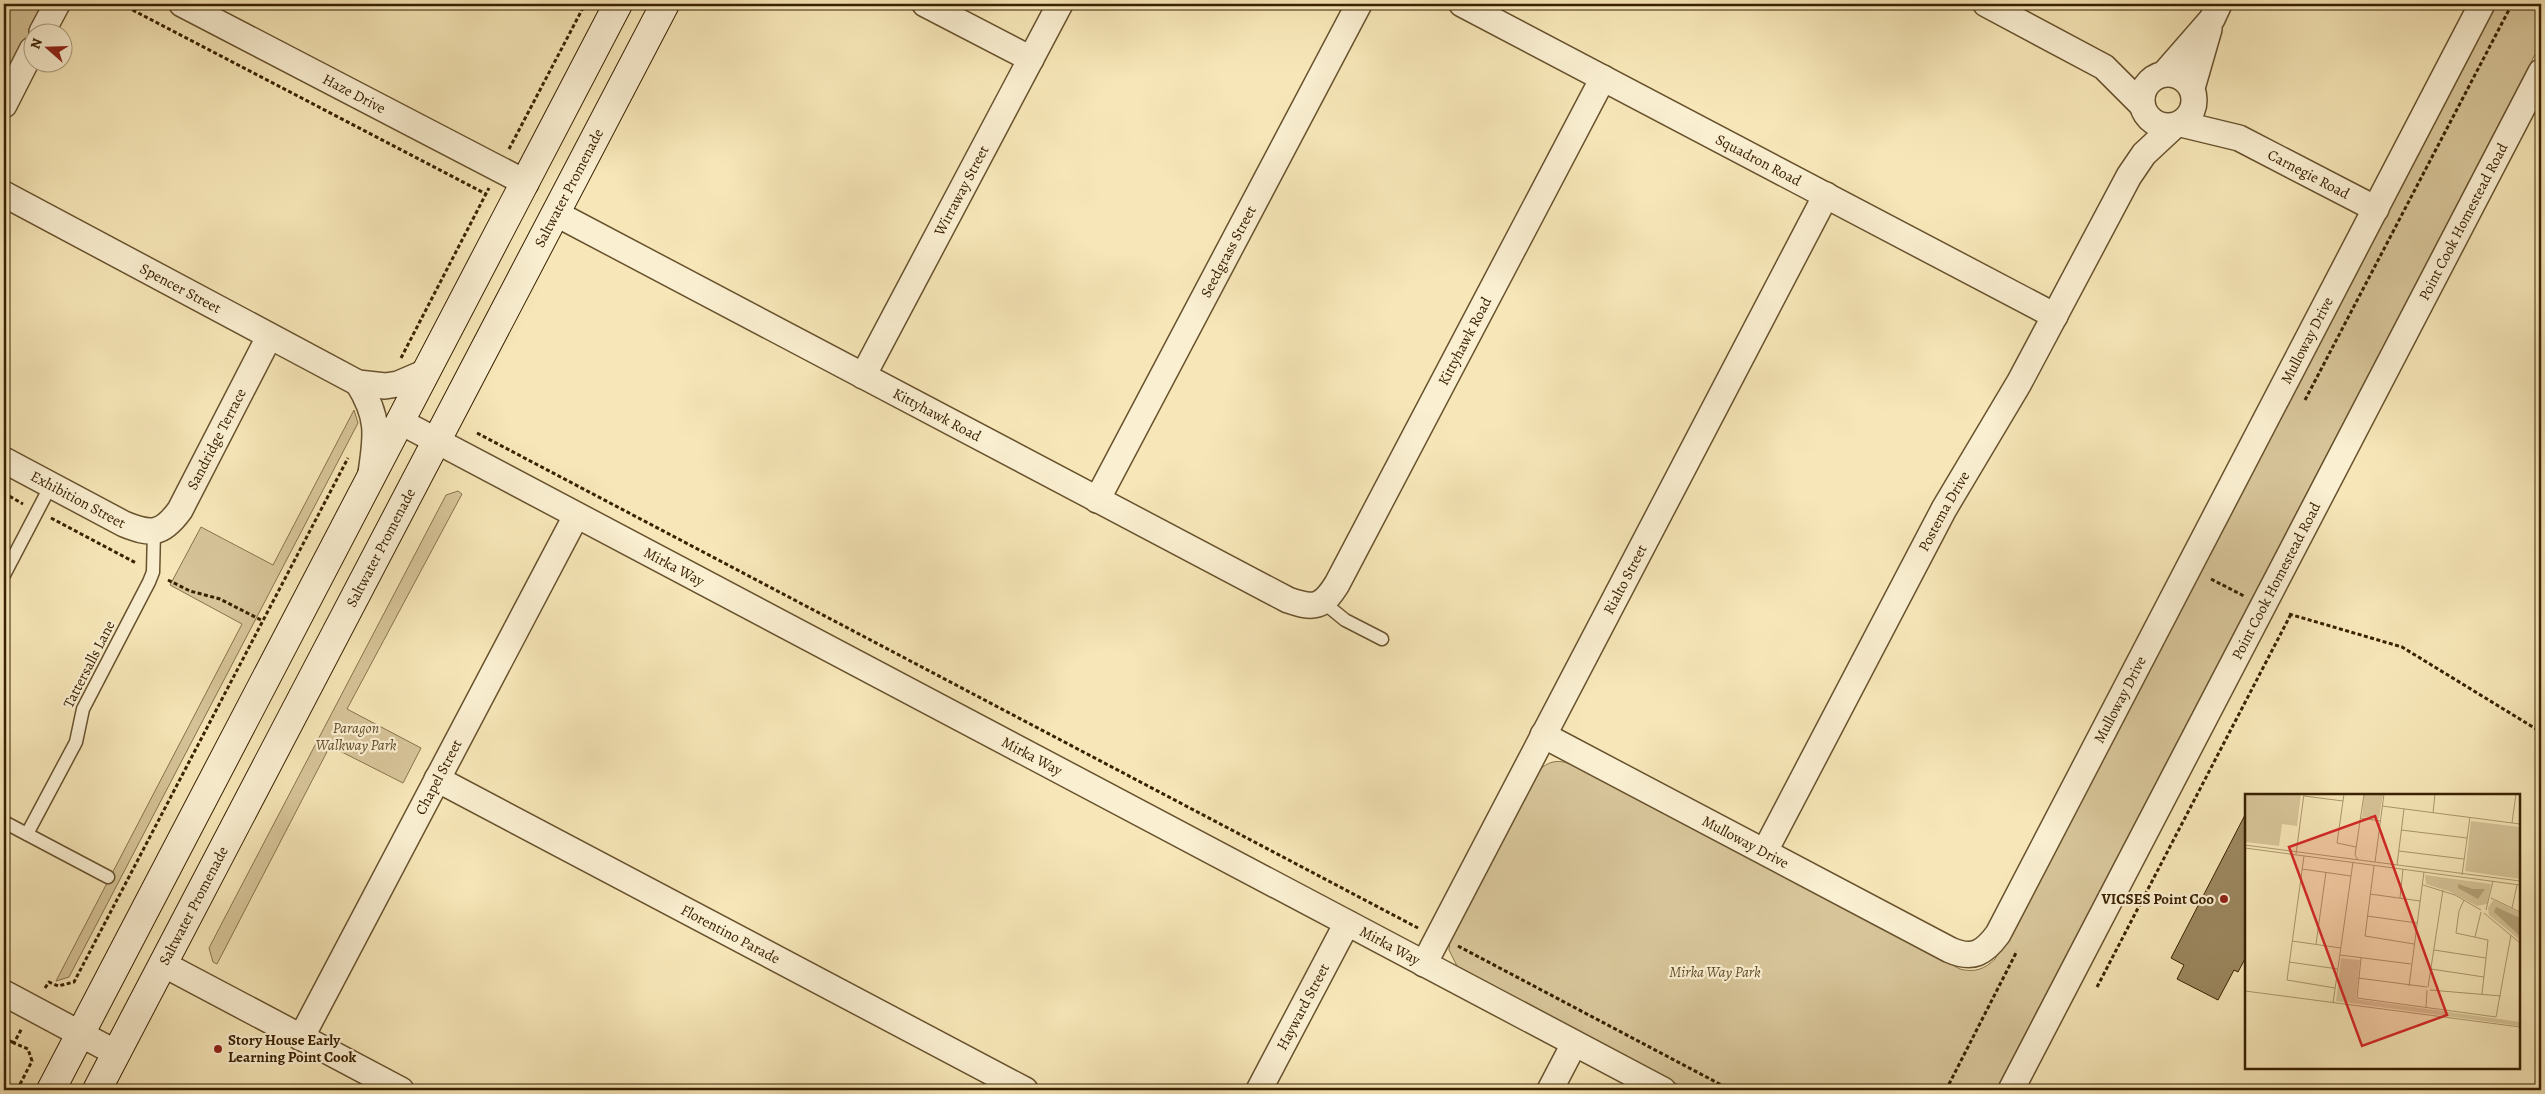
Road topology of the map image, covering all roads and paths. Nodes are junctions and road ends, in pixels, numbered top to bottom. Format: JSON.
{"nodes":[{"id":1,"x":57,"y":4,"type":"edge"},
{"id":2,"x":121,"y":4,"type":"edge"},
{"id":3,"x":182,"y":4,"type":"edge"},
{"id":4,"x":585,"y":4,"type":"edge"},
{"id":5,"x":618,"y":4,"type":"edge"},
{"id":6,"x":665,"y":4,"type":"edge"},
{"id":7,"x":925,"y":4,"type":"edge"},
{"id":8,"x":1060,"y":4,"type":"edge"},
{"id":9,"x":1359,"y":4,"type":"edge"},
{"id":10,"x":1462,"y":4,"type":"edge"},
{"id":11,"x":1986,"y":4,"type":"edge"},
{"id":12,"x":2482,"y":4,"type":"edge"},
{"id":13,"x":2216,"y":11,"type":"edge"},
{"id":14,"x":47,"y":22,"type":"edge"},
{"id":15,"x":1031,"y":59,"type":"junction"},
{"id":16,"x":2104,"y":67,"type":"junction"},
{"id":17,"x":22,"y":70,"type":"edge"},
{"id":18,"x":2541,"y":72,"type":"edge"},
{"id":19,"x":2160,"y":75,"type":"junction"},
{"id":20,"x":1603,"y":78,"type":"junction"},
{"id":21,"x":2193,"y":92,"type":"junction"},
{"id":22,"x":4,"y":105,"type":"edge"},
{"id":23,"x":2143,"y":109,"type":"junction"},
{"id":24,"x":2177,"y":125,"type":"junction"},
{"id":25,"x":2239,"y":138,"type":"junction"},
{"id":26,"x":498,"y":169,"type":"junction"},
{"id":27,"x":2129,"y":176,"type":"junction"},
{"id":28,"x":526,"y":183,"type":"junction"},
{"id":29,"x":4,"y":194,"type":"edge"},
{"id":30,"x":486,"y":194,"type":"junction"},
{"id":31,"x":1826,"y":195,"type":"junction"},
{"id":32,"x":2376,"y":209,"type":"junction"},
{"id":33,"x":555,"y":213,"type":"junction"},
{"id":34,"x":2054,"y":316,"type":"junction"},
{"id":35,"x":269,"y":337,"type":"junction"},
{"id":36,"x":398,"y":364,"type":"dead end"},
{"id":37,"x":426,"y":372,"type":"junction"},
{"id":38,"x":863,"y":376,"type":"junction"},
{"id":39,"x":358,"y":383,"type":"junction"},
{"id":40,"x":400,"y":422,"type":"junction"},
{"id":41,"x":477,"y":433,"type":"dead end"},
{"id":42,"x":436,"y":443,"type":"junction"},
{"id":43,"x":350,"y":454,"type":"dead end"},
{"id":44,"x":4,"y":460,"type":"edge"},
{"id":45,"x":370,"y":479,"type":"junction"},
{"id":46,"x":51,"y":485,"type":"junction"},
{"id":47,"x":4,"y":493,"type":"edge"},
{"id":48,"x":1097,"y":500,"type":"junction"},
{"id":49,"x":37,"y":511,"type":"junction"},
{"id":50,"x":576,"y":516,"type":"junction"},
{"id":51,"x":154,"y":532,"type":"junction"},
{"id":52,"x":153,"y":572,"type":"junction"},
{"id":53,"x":4,"y":575,"type":"edge"},
{"id":54,"x":2211,"y":579,"type":"dead end"},
{"id":55,"x":1323,"y":602,"type":"junction"},
{"id":56,"x":2262,"y":605,"type":"junction"},
{"id":57,"x":2290,"y":614,"type":"junction"},
{"id":58,"x":263,"y":621,"type":"junction"},
{"id":59,"x":1382,"y":639,"type":"dead end"},
{"id":60,"x":2541,"y":732,"type":"edge"},
{"id":61,"x":1543,"y":735,"type":"junction"},
{"id":62,"x":437,"y":779,"type":"junction"},
{"id":63,"x":4,"y":822,"type":"edge"},
{"id":64,"x":27,"y":834,"type":"junction"},
{"id":65,"x":1765,"y":851,"type":"junction"},
{"id":66,"x":108,"y":877,"type":"dead end"},
{"id":67,"x":1347,"y":923,"type":"junction"},
{"id":68,"x":1438,"y":937,"type":"junction"},
{"id":69,"x":163,"y":964,"type":"junction"},
{"id":70,"x":1424,"y":964,"type":"junction"},
{"id":71,"x":2097,"y":987,"type":"dead end"},
{"id":72,"x":4,"y":993,"type":"edge"},
{"id":73,"x":33,"y":1008,"type":"junction"},
{"id":74,"x":80,"y":1034,"type":"junction"},
{"id":75,"x":4,"y":1038,"type":"edge"},
{"id":76,"x":301,"y":1038,"type":"junction"},
{"id":77,"x":14,"y":1043,"type":"junction"},
{"id":78,"x":1574,"y":1044,"type":"junction"},
{"id":79,"x":116,"y":1053,"type":"junction"},
{"id":80,"x":17,"y":1090,"type":"edge"},
{"id":81,"x":51,"y":1090,"type":"edge"},
{"id":82,"x":96,"y":1090,"type":"edge"},
{"id":83,"x":400,"y":1090,"type":"edge"},
{"id":84,"x":1025,"y":1090,"type":"edge"},
{"id":85,"x":1259,"y":1090,"type":"edge"},
{"id":86,"x":1550,"y":1090,"type":"edge"},
{"id":87,"x":1663,"y":1090,"type":"edge"},
{"id":88,"x":1731,"y":1090,"type":"edge"},
{"id":89,"x":2010,"y":1090,"type":"edge"}],
"edges":[{"from":1,"to":14,"type":"street"},
{"from":2,"to":30,"type":"path"},
{"from":3,"to":26,"type":"street","name":"Haze Drive"},
{"from":4,"to":26,"type":"path"},
{"from":5,"to":28,"type":"street"},
{"from":6,"to":33,"type":"street","name":"Saltwater Promenade"},
{"from":7,"to":15,"type":"street"},
{"from":8,"to":15,"type":"street","name":"Wirraway Street"},
{"from":9,"to":48,"type":"street","name":"Seedgrass Street"},
{"from":10,"to":20,"type":"street","name":"Squadron Road"},
{"from":11,"to":16,"type":"street"},
{"from":12,"to":32,"type":"street","name":"Mulloway Drive"},
{"from":13,"to":19,"type":"street"},
{"from":13,"to":21,"type":"street"},
{"from":15,"to":38,"type":"street","name":"Wirraway Street"},
{"from":16,"to":19,"type":"street"},
{"from":16,"to":23,"type":"street"},
{"from":17,"to":22,"type":"street"},
{"from":18,"to":56,"type":"street","name":"Point Cook Homestead Road"},
{"from":19,"to":21,"type":"street"},
{"from":19,"to":23,"type":"street"},
{"from":20,"to":31,"type":"street","name":"Squadron Road"},
{"from":20,"to":55,"type":"street","name":"Kittyhawk Road"},
{"from":21,"to":24,"type":"street"},
{"from":21,"to":25,"type":"street","name":"Carnegie Road"},
{"from":23,"to":24,"type":"street"},
{"from":23,"to":27,"type":"street","name":"Postema Drive"},
{"from":24,"to":25,"type":"street","name":"Carnegie Road"},
{"from":24,"to":27,"type":"street","name":"Postema Drive"},
{"from":25,"to":32,"type":"street","name":"Carnegie Road"},
{"from":26,"to":28,"type":"street","name":"Haze Drive"},
{"from":26,"to":30,"type":"path"},
{"from":27,"to":34,"type":"street","name":"Postema Drive"},
{"from":28,"to":37,"type":"street"},
{"from":29,"to":35,"type":"street","name":"Spencer Street"},
{"from":30,"to":36,"type":"path"},
{"from":31,"to":34,"type":"street","name":"Squadron Road"},
{"from":31,"to":61,"type":"street","name":"Rialto Street"},
{"from":32,"to":65,"type":"street","name":"Mulloway Drive"},
{"from":33,"to":38,"type":"street","name":"Kittyhawk Road"},
{"from":33,"to":42,"type":"street","name":"Saltwater Promenade"},
{"from":34,"to":65,"type":"street","name":"Postema Drive"},
{"from":35,"to":39,"type":"street","name":"Spencer Street"},
{"from":35,"to":51,"type":"street","name":"Sandridge Terrace"},
{"from":37,"to":39,"type":"street","name":"Spencer Street"},
{"from":37,"to":40,"type":"street"},
{"from":38,"to":48,"type":"street","name":"Kittyhawk Road"},
{"from":39,"to":45,"type":"street"},
{"from":40,"to":42,"type":"street","name":"Mirka Way"},
{"from":40,"to":45,"type":"street"},
{"from":41,"to":68,"type":"path"},
{"from":42,"to":50,"type":"street","name":"Mirka Way"},
{"from":42,"to":69,"type":"street","name":"Saltwater Promenade"},
{"from":43,"to":58,"type":"path"},
{"from":44,"to":46,"type":"street","name":"Exhibition Street"},
{"from":45,"to":74,"type":"street"},
{"from":46,"to":49,"type":"lane"},
{"from":46,"to":51,"type":"street","name":"Exhibition Street"},
{"from":47,"to":49,"type":"path"},
{"from":48,"to":55,"type":"street","name":"Kittyhawk Road"},
{"from":49,"to":52,"type":"path"},
{"from":49,"to":53,"type":"lane"},
{"from":50,"to":62,"type":"street","name":"Chapel Street"},
{"from":50,"to":67,"type":"street","name":"Mirka Way"},
{"from":51,"to":52,"type":"lane","name":"Tattersalls Lane"},
{"from":52,"to":58,"type":"path"},
{"from":52,"to":64,"type":"lane","name":"Tattersalls Lane"},
{"from":54,"to":56,"type":"path"},
{"from":55,"to":59,"type":"lane"},
{"from":56,"to":57,"type":"path"},
{"from":56,"to":89,"type":"street","name":"Point Cook Homestead Road"},
{"from":57,"to":60,"type":"path"},
{"from":57,"to":71,"type":"path"},
{"from":58,"to":73,"type":"path"},
{"from":61,"to":65,"type":"street","name":"Mulloway Drive"},
{"from":61,"to":68,"type":"street","name":"Rialto Street"},
{"from":62,"to":76,"type":"street","name":"Chapel Street"},
{"from":62,"to":84,"type":"street","name":"Florentino Parade"},
{"from":63,"to":64,"type":"lane"},
{"from":64,"to":66,"type":"lane"},
{"from":67,"to":70,"type":"street","name":"Mirka Way"},
{"from":67,"to":85,"type":"street","name":"Hayward Street"},
{"from":68,"to":70,"type":"street","name":"Rialto Street"},
{"from":68,"to":88,"type":"path"},
{"from":69,"to":76,"type":"street"},
{"from":69,"to":79,"type":"street","name":"Saltwater Promenade"},
{"from":70,"to":78,"type":"street","name":"Mirka Way"},
{"from":72,"to":73,"type":"street"},
{"from":73,"to":74,"type":"street"},
{"from":73,"to":77,"type":"path"},
{"from":74,"to":79,"type":"street"},
{"from":74,"to":81,"type":"street"},
{"from":75,"to":77,"type":"path"},
{"from":76,"to":83,"type":"street"},
{"from":77,"to":80,"type":"path"},
{"from":78,"to":86,"type":"street"},
{"from":78,"to":87,"type":"street","name":"Mirka Way"},
{"from":79,"to":82,"type":"street","name":"Saltwater Promenade"}]}
